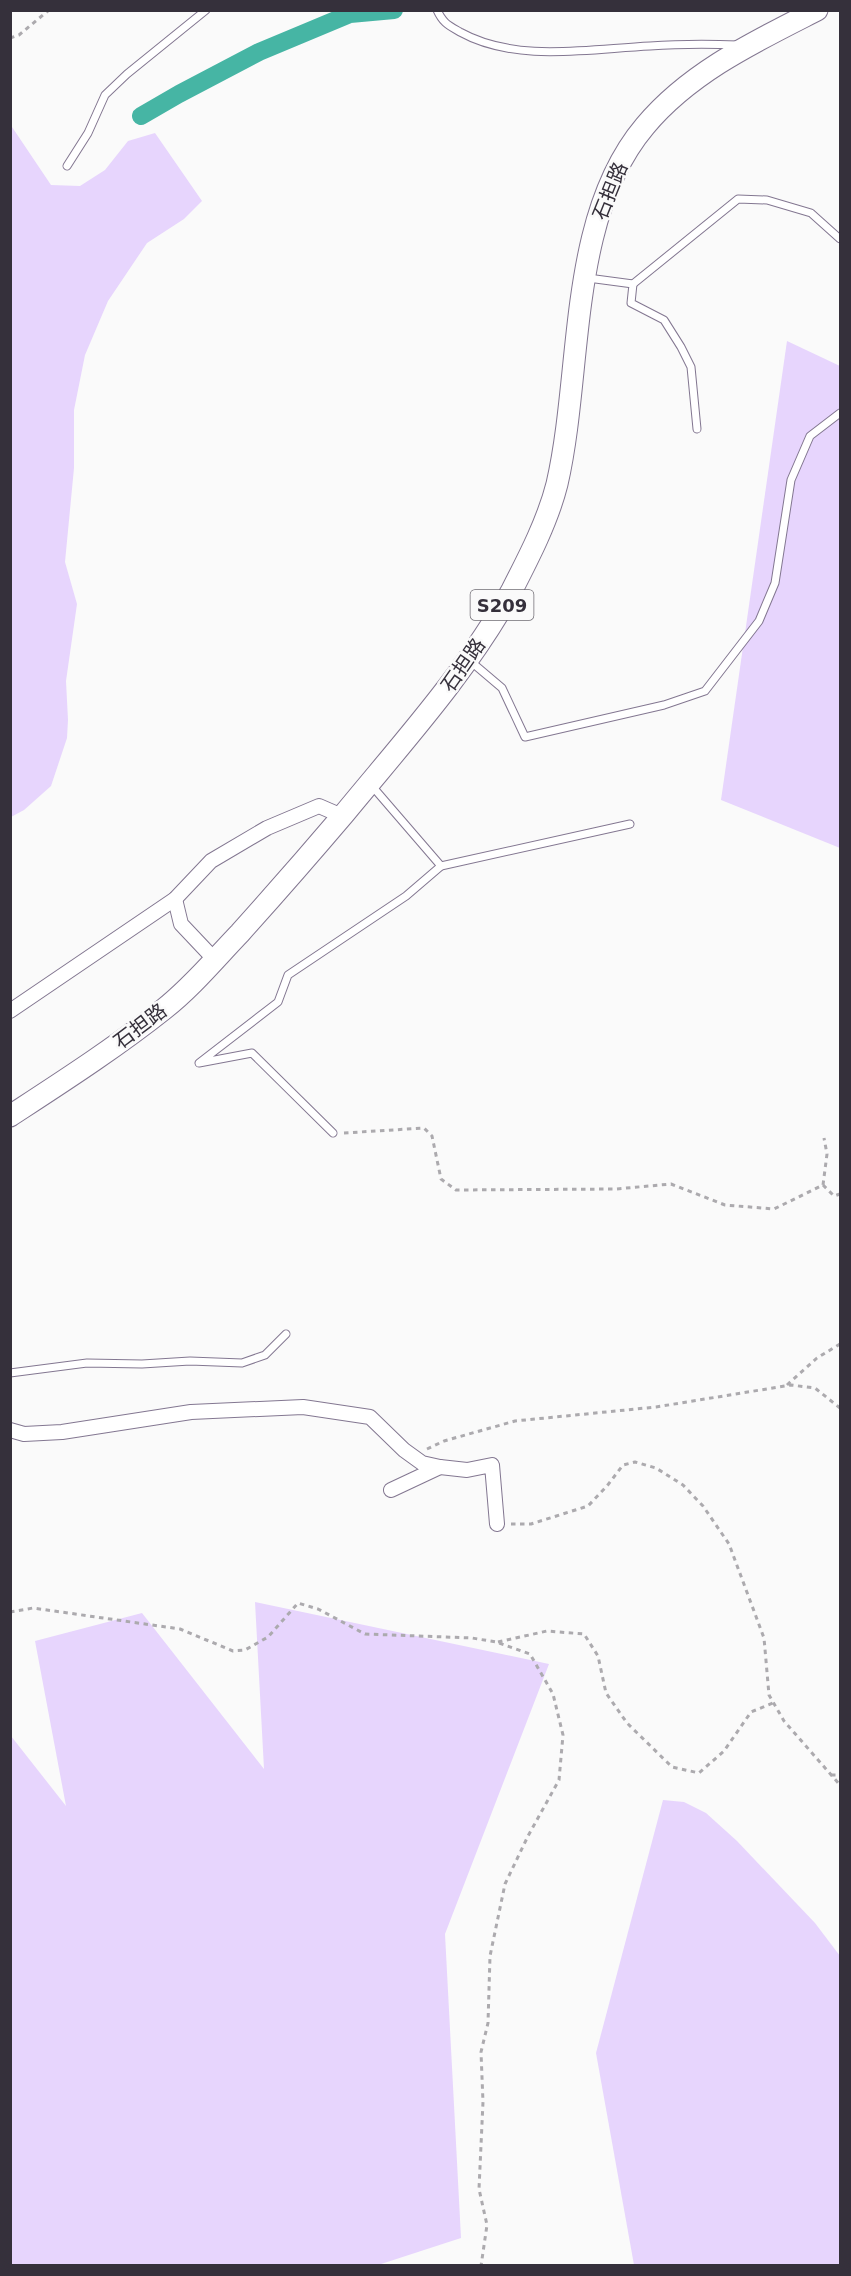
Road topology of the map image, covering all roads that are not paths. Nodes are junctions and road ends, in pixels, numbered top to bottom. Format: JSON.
{"nodes":[{"id":1,"x":206,"y":10,"type":"edge"},
{"id":2,"x":437,"y":10,"type":"edge"},
{"id":3,"x":817,"y":10,"type":"edge"},
{"id":4,"x":749,"y":45,"type":"junction"},
{"id":5,"x":67,"y":166,"type":"dead end"},
{"id":6,"x":840,"y":239,"type":"edge"},
{"id":7,"x":586,"y":278,"type":"junction"},
{"id":8,"x":633,"y":284,"type":"junction"},
{"id":9,"x":840,"y":413,"type":"edge"},
{"id":10,"x":697,"y":429,"type":"dead end"},
{"id":11,"x":468,"y":659,"type":"junction"},
{"id":12,"x":369,"y":783,"type":"junction"},
{"id":13,"x":342,"y":816,"type":"junction"},
{"id":14,"x":630,"y":824,"type":"dead end"},
{"id":15,"x":441,"y":866,"type":"junction"},
{"id":16,"x":175,"y":899,"type":"junction"},
{"id":17,"x":215,"y":960,"type":"junction"},
{"id":18,"x":10,"y":1011,"type":"edge"},
{"id":19,"x":10,"y":1116,"type":"edge"},
{"id":20,"x":333,"y":1133,"type":"road end"},
{"id":21,"x":286,"y":1334,"type":"dead end"},
{"id":22,"x":10,"y":1373,"type":"edge"},
{"id":23,"x":10,"y":1430,"type":"edge"},
{"id":24,"x":440,"y":1467,"type":"junction"},
{"id":25,"x":391,"y":1490,"type":"dead end"},
{"id":26,"x":497,"y":1524,"type":"road end"}],
"edges":[{"from":1,"to":5,"type":"lane"},
{"from":2,"to":4,"type":"lane"},
{"from":3,"to":4,"type":"main road","name":"石担路","number":"S209"},
{"from":4,"to":7,"type":"main road","name":"石担路","number":"S209"},
{"from":6,"to":8,"type":"lane"},
{"from":7,"to":8,"type":"lane"},
{"from":7,"to":11,"type":"main road","name":"石担路","number":"S209"},
{"from":8,"to":10,"type":"lane"},
{"from":9,"to":11,"type":"lane"},
{"from":11,"to":12,"type":"main road","name":"石担路","number":"S209"},
{"from":12,"to":13,"type":"main road","name":"石担路","number":"S209"},
{"from":12,"to":15,"type":"lane"},
{"from":13,"to":16,"type":"street"},
{"from":13,"to":17,"type":"main road","name":"石担路","number":"S209"},
{"from":14,"to":15,"type":"lane"},
{"from":15,"to":20,"type":"lane"},
{"from":16,"to":17,"type":"street"},
{"from":16,"to":18,"type":"street"},
{"from":17,"to":19,"type":"main road","name":"石担路","number":"S209"},
{"from":21,"to":22,"type":"lane"},
{"from":23,"to":24,"type":"street"},
{"from":24,"to":25,"type":"street"},
{"from":24,"to":26,"type":"street"}]}
